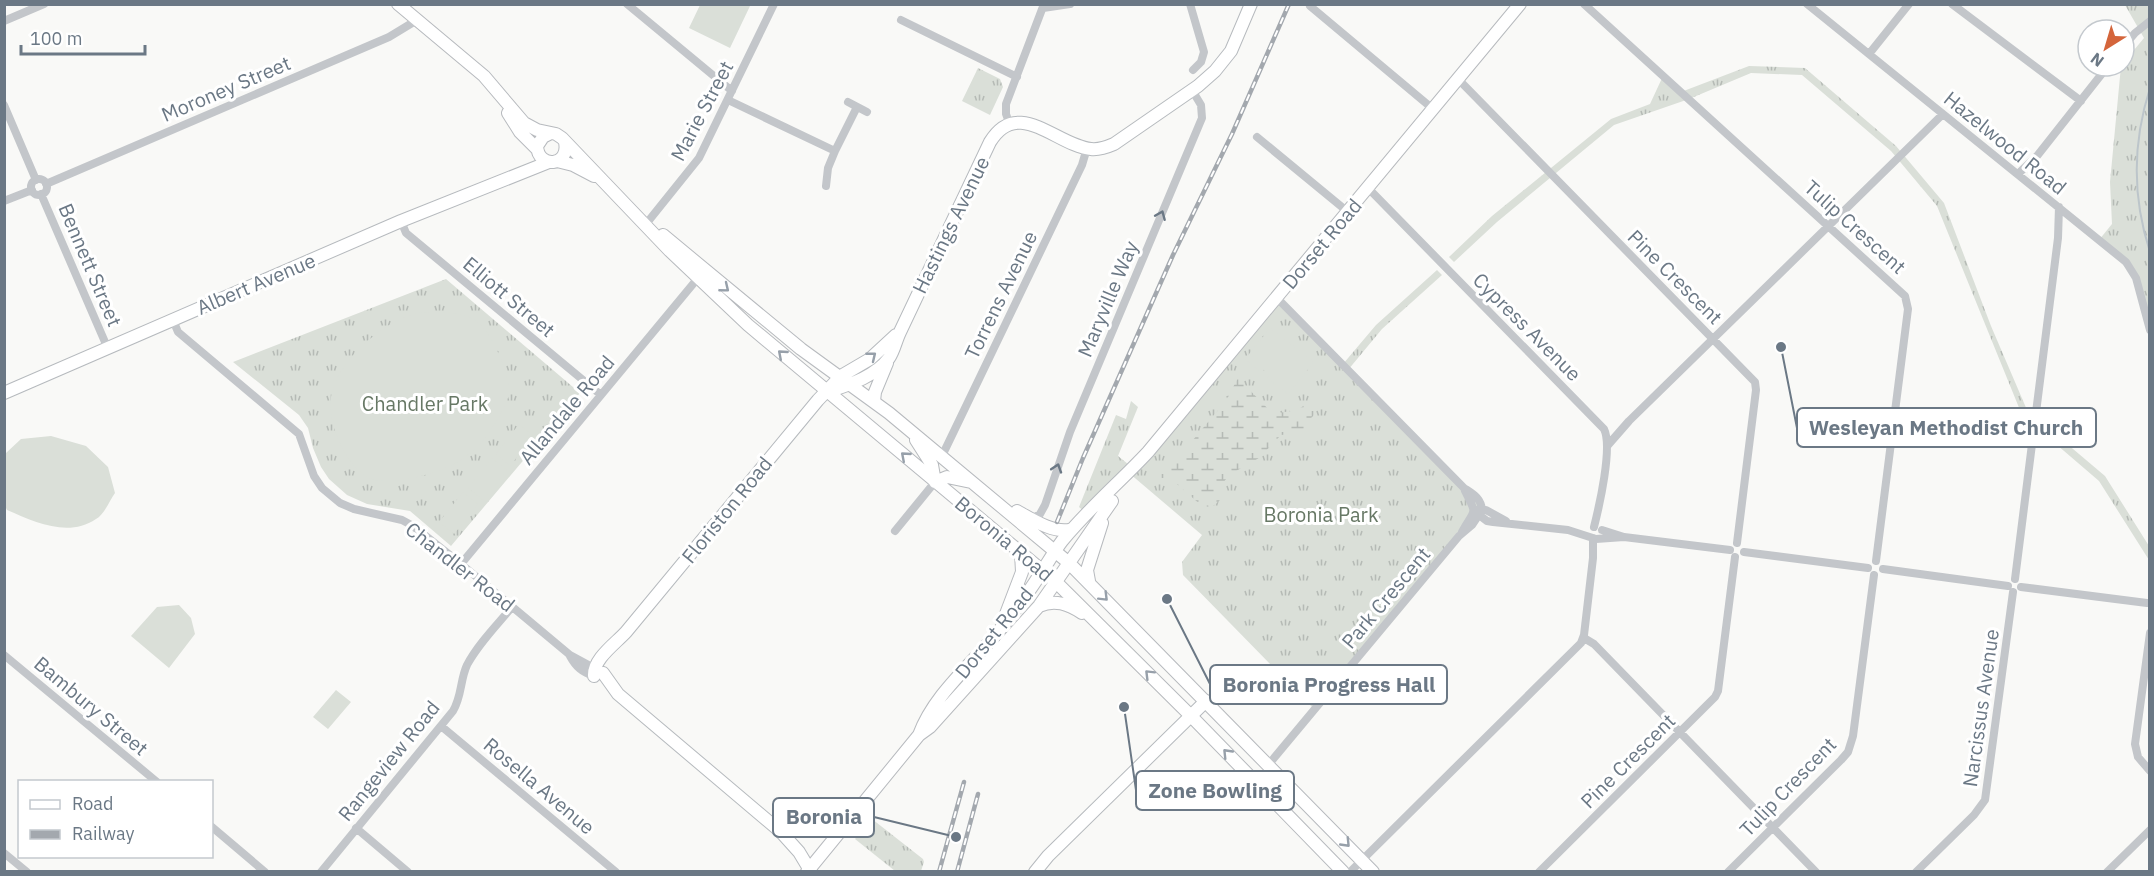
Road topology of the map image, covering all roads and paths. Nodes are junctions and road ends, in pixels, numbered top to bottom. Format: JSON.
{"nodes":[{"id":1,"x":44,"y":4,"type":"edge"},
{"id":2,"x":627,"y":4,"type":"edge"},
{"id":3,"x":774,"y":4,"type":"edge"},
{"id":4,"x":1070,"y":4,"type":"edge"},
{"id":5,"x":1190,"y":4,"type":"edge"},
{"id":6,"x":1251,"y":4,"type":"edge"},
{"id":7,"x":1520,"y":4,"type":"edge"},
{"id":8,"x":1584,"y":4,"type":"edge"},
{"id":9,"x":1807,"y":4,"type":"edge"},
{"id":10,"x":1909,"y":4,"type":"edge"},
{"id":11,"x":1952,"y":4,"type":"edge"},
{"id":12,"x":403,"y":6,"type":"edge"},
{"id":13,"x":1044,"y":6,"type":"edge"},
{"id":14,"x":1310,"y":6,"type":"dead end"},
{"id":15,"x":417,"y":20,"type":"junction"},
{"id":16,"x":901,"y":20,"type":"dead end"},
{"id":17,"x":4,"y":21,"type":"edge"},
{"id":18,"x":2150,"y":21,"type":"edge"},
{"id":19,"x":2136,"y":32,"type":"edge"},
{"id":20,"x":1869,"y":54,"type":"junction"},
{"id":21,"x":1193,"y":70,"type":"dead end"},
{"id":22,"x":1017,"y":77,"type":"junction"},
{"id":23,"x":2098,"y":78,"type":"edge"},
{"id":24,"x":1458,"y":79,"type":"junction"},
{"id":25,"x":492,"y":85,"type":"junction"},
{"id":26,"x":1195,"y":88,"type":"junction"},
{"id":27,"x":730,"y":95,"type":"junction"},
{"id":28,"x":2080,"y":101,"type":"junction"},
{"id":29,"x":848,"y":102,"type":"dead end"},
{"id":30,"x":4,"y":105,"type":"edge"},
{"id":31,"x":857,"y":107,"type":"junction"},
{"id":32,"x":1433,"y":109,"type":"junction"},
{"id":33,"x":867,"y":112,"type":"dead end"},
{"id":34,"x":1942,"y":114,"type":"junction"},
{"id":35,"x":1010,"y":125,"type":"junction"},
{"id":36,"x":549,"y":134,"type":"junction"},
{"id":37,"x":1257,"y":136,"type":"dead end"},
{"id":38,"x":565,"y":142,"type":"junction"},
{"id":39,"x":1087,"y":148,"type":"junction"},
{"id":40,"x":537,"y":151,"type":"junction"},
{"id":41,"x":835,"y":151,"type":"junction"},
{"id":42,"x":553,"y":162,"type":"junction"},
{"id":43,"x":509,"y":177,"type":"junction"},
{"id":44,"x":2021,"y":177,"type":"junction"},
{"id":45,"x":600,"y":179,"type":"junction"},
{"id":46,"x":36,"y":180,"type":"junction"},
{"id":47,"x":46,"y":184,"type":"junction"},
{"id":48,"x":826,"y":186,"type":"dead end"},
{"id":49,"x":1368,"y":188,"type":"junction"},
{"id":50,"x":32,"y":190,"type":"junction"},
{"id":51,"x":41,"y":194,"type":"junction"},
{"id":52,"x":4,"y":201,"type":"edge"},
{"id":53,"x":2059,"y":207,"type":"junction"},
{"id":54,"x":1348,"y":212,"type":"junction"},
{"id":55,"x":2069,"y":216,"type":"junction"},
{"id":56,"x":401,"y":221,"type":"junction"},
{"id":57,"x":646,"y":224,"type":"junction"},
{"id":58,"x":1829,"y":226,"type":"junction"},
{"id":59,"x":2058,"y":238,"type":"junction"},
{"id":60,"x":698,"y":278,"type":"junction"},
{"id":61,"x":1277,"y":298,"type":"junction"},
{"id":62,"x":173,"y":320,"type":"junction"},
{"id":63,"x":2150,"y":330,"type":"edge"},
{"id":64,"x":900,"y":332,"type":"junction"},
{"id":65,"x":1713,"y":339,"type":"junction"},
{"id":66,"x":108,"y":349,"type":"junction"},
{"id":67,"x":890,"y":357,"type":"junction"},
{"id":68,"x":841,"y":376,"type":"junction"},
{"id":69,"x":852,"y":384,"type":"junction"},
{"id":70,"x":827,"y":392,"type":"junction"},
{"id":71,"x":4,"y":393,"type":"edge"},
{"id":72,"x":601,"y":395,"type":"junction"},
{"id":73,"x":874,"y":401,"type":"junction"},
{"id":74,"x":889,"y":413,"type":"junction"},
{"id":75,"x":875,"y":430,"type":"junction"},
{"id":76,"x":910,"y":430,"type":"junction"},
{"id":77,"x":1608,"y":440,"type":"junction"},
{"id":78,"x":942,"y":456,"type":"junction"},
{"id":79,"x":1121,"y":481,"type":"junction"},
{"id":80,"x":935,"y":482,"type":"junction"},
{"id":81,"x":973,"y":482,"type":"junction"},
{"id":82,"x":990,"y":495,"type":"junction"},
{"id":83,"x":1112,"y":501,"type":"junction"},
{"id":84,"x":1479,"y":512,"type":"junction"},
{"id":85,"x":1032,"y":519,"type":"junction"},
{"id":86,"x":1072,"y":529,"type":"junction"},
{"id":87,"x":895,"y":531,"type":"dead end"},
{"id":88,"x":1597,"y":533,"type":"junction"},
{"id":89,"x":1737,"y":543,"type":"junction"},
{"id":90,"x":1055,"y":550,"type":"junction"},
{"id":91,"x":1744,"y":552,"type":"junction"},
{"id":92,"x":1021,"y":553,"type":"junction"},
{"id":93,"x":1733,"y":554,"type":"junction"},
{"id":94,"x":1876,"y":561,"type":"junction"},
{"id":95,"x":1069,"y":563,"type":"junction"},
{"id":96,"x":461,"y":564,"type":"junction"},
{"id":97,"x":1868,"y":567,"type":"junction"},
{"id":98,"x":1882,"y":569,"type":"junction"},
{"id":99,"x":1042,"y":571,"type":"junction"},
{"id":100,"x":1874,"y":576,"type":"junction"},
{"id":101,"x":1089,"y":581,"type":"junction"},
{"id":102,"x":1056,"y":582,"type":"junction"},
{"id":103,"x":2012,"y":586,"type":"junction"},
{"id":104,"x":2149,"y":604,"type":"edge"},
{"id":105,"x":1039,"y":606,"type":"junction"},
{"id":106,"x":512,"y":607,"type":"junction"},
{"id":107,"x":1104,"y":628,"type":"junction"},
{"id":108,"x":1001,"y":629,"type":"junction"},
{"id":109,"x":2150,"y":633,"type":"edge"},
{"id":110,"x":1584,"y":638,"type":"junction"},
{"id":111,"x":4,"y":655,"type":"edge"},
{"id":112,"x":597,"y":672,"type":"junction"},
{"id":113,"x":1206,"y":701,"type":"junction"},
{"id":114,"x":1191,"y":716,"type":"junction"},
{"id":115,"x":441,"y":726,"type":"junction"},
{"id":116,"x":1680,"y":733,"type":"junction"},
{"id":117,"x":919,"y":735,"type":"junction"},
{"id":118,"x":1269,"y":764,"type":"junction"},
{"id":119,"x":2150,"y":771,"type":"edge"},
{"id":120,"x":155,"y":780,"type":"edge"},
{"id":121,"x":1773,"y":827,"type":"junction"},
{"id":122,"x":213,"y":828,"type":"edge"},
{"id":123,"x":356,"y":828,"type":"junction"},
{"id":124,"x":2150,"y":830,"type":"edge"},
{"id":125,"x":4,"y":853,"type":"edge"},
{"id":126,"x":1362,"y":860,"type":"junction"},
{"id":127,"x":809,"y":871,"type":"edge"},
{"id":128,"x":27,"y":872,"type":"edge"},
{"id":129,"x":266,"y":872,"type":"edge"},
{"id":130,"x":321,"y":872,"type":"edge"},
{"id":131,"x":408,"y":872,"type":"edge"},
{"id":132,"x":616,"y":872,"type":"edge"},
{"id":133,"x":1035,"y":872,"type":"edge"},
{"id":134,"x":1343,"y":872,"type":"edge"},
{"id":135,"x":1350,"y":872,"type":"edge"},
{"id":136,"x":1373,"y":872,"type":"edge"},
{"id":137,"x":1539,"y":872,"type":"edge"},
{"id":138,"x":1728,"y":872,"type":"edge"},
{"id":139,"x":1816,"y":872,"type":"edge"},
{"id":140,"x":1916,"y":872,"type":"edge"},
{"id":141,"x":2107,"y":872,"type":"edge"}],
"edges":[{"from":1,"to":17,"type":"street"},
{"from":2,"to":27,"type":"street"},
{"from":3,"to":27,"type":"street","name":"Marie Street"},
{"from":4,"to":13,"type":"street"},
{"from":5,"to":21,"type":"street"},
{"from":6,"to":26,"type":"main road"},
{"from":7,"to":24,"type":"main road","name":"Dorset Road"},
{"from":8,"to":58,"type":"street","name":"Tulip Crescent"},
{"from":9,"to":20,"type":"street","name":"Hazelwood Road"},
{"from":10,"to":20,"type":"street"},
{"from":11,"to":28,"type":"street"},
{"from":12,"to":15,"type":"main road"},
{"from":13,"to":22,"type":"street"},
{"from":14,"to":32,"type":"street"},
{"from":15,"to":25,"type":"main road"},
{"from":15,"to":47,"type":"street","name":"Moroney Street"},
{"from":16,"to":22,"type":"street"},
{"from":18,"to":19,"type":"street"},
{"from":20,"to":34,"type":"street","name":"Hazelwood Road"},
{"from":22,"to":35,"type":"street"},
{"from":23,"to":28,"type":"street"},
{"from":24,"to":32,"type":"main road","name":"Dorset Road"},
{"from":24,"to":65,"type":"street","name":"Pine Crescent"},
{"from":25,"to":36,"type":"main road"},
{"from":25,"to":40,"type":"main road"},
{"from":26,"to":39,"type":"main road"},
{"from":85,"to":26,"type":"street","name":"Maryville Way","one_way":true},
{"from":27,"to":41,"type":"street"},
{"from":27,"to":57,"type":"street","name":"Marie Street"},
{"from":28,"to":44,"type":"street"},
{"from":29,"to":31,"type":"street"},
{"from":30,"to":46,"type":"street"},
{"from":31,"to":33,"type":"street"},
{"from":31,"to":41,"type":"street"},
{"from":32,"to":49,"type":"main road","name":"Dorset Road"},
{"from":34,"to":44,"type":"street","name":"Hazelwood Road"},
{"from":34,"to":58,"type":"street"},
{"from":35,"to":39,"type":"main road"},
{"from":35,"to":64,"type":"main road","name":"Hastings Avenue"},
{"from":36,"to":38,"type":"main road"},
{"from":36,"to":40,"type":"main road"},
{"from":37,"to":54,"type":"street"},
{"from":38,"to":42,"type":"main road"},
{"from":38,"to":45,"type":"main road","name":"Boronia Road"},
{"from":39,"to":78,"type":"street","name":"Torrens Avenue"},
{"from":40,"to":42,"type":"main road"},
{"from":40,"to":43,"type":"main road","name":"Albert Avenue"},
{"from":41,"to":48,"type":"street"},
{"from":42,"to":43,"type":"main road","name":"Albert Avenue"},
{"from":42,"to":45,"type":"main road","name":"Boronia Road"},
{"from":43,"to":56,"type":"main road","name":"Albert Avenue"},
{"from":44,"to":53,"type":"street","name":"Hazelwood Road"},
{"from":45,"to":57,"type":"main road","name":"Boronia Road"},
{"from":46,"to":47,"type":"street"},
{"from":46,"to":50,"type":"street"},
{"from":47,"to":51,"type":"street"},
{"from":49,"to":54,"type":"main road","name":"Dorset Road"},
{"from":49,"to":77,"type":"street","name":"Cypress Avenue"},
{"from":50,"to":51,"type":"street"},
{"from":50,"to":52,"type":"street"},
{"from":51,"to":66,"type":"street","name":"Bennett Street"},
{"from":53,"to":55,"type":"street","name":"Hazelwood Road"},
{"from":53,"to":59,"type":"street","name":"Narcissus Avenue"},
{"from":54,"to":61,"type":"main road","name":"Dorset Road"},
{"from":55,"to":59,"type":"street","name":"Narcissus Avenue"},
{"from":55,"to":63,"type":"street","name":"Hazelwood Road"},
{"from":56,"to":62,"type":"main road","name":"Albert Avenue"},
{"from":56,"to":72,"type":"street","name":"Elliott Street"},
{"from":57,"to":60,"type":"main road","name":"Boronia Road"},
{"from":57,"to":68,"type":"main road","name":"Boronia Road","one_way":true},
{"from":58,"to":65,"type":"street"},
{"from":58,"to":94,"type":"street","name":"Tulip Crescent"},
{"from":59,"to":103,"type":"street","name":"Narcissus Avenue"},
{"from":70,"to":60,"type":"main road","name":"Boronia Road","one_way":true},
{"from":60,"to":72,"type":"street","name":"Allandale Road"},
{"from":61,"to":79,"type":"main road","name":"Dorset Road"},
{"from":61,"to":84,"type":"street"},
{"from":62,"to":66,"type":"main road","name":"Albert Avenue"},
{"from":62,"to":96,"type":"street","name":"Chandler Road"},
{"from":64,"to":67,"type":"main road","name":"Hastings Avenue"},
{"from":68,"to":64,"type":"main road","name":"Hastings Avenue","one_way":true},
{"from":65,"to":77,"type":"street"},
{"from":65,"to":89,"type":"street","name":"Pine Crescent"},
{"from":66,"to":71,"type":"main road","name":"Albert Avenue"},
{"from":67,"to":69,"type":"main road"},
{"from":67,"to":73,"type":"main road","name":"Hastings Avenue"},
{"from":68,"to":69,"type":"main road","name":"Boronia Road"},
{"from":68,"to":70,"type":"main road","name":"Hastings Avenue"},
{"from":69,"to":70,"type":"main road"},
{"from":69,"to":73,"type":"main road","name":"Boronia Road"},
{"from":70,"to":75,"type":"main road","name":"Boronia Road"},
{"from":70,"to":112,"type":"main road","name":"Floriston Road"},
{"from":72,"to":96,"type":"street","name":"Allandale Road"},
{"from":73,"to":74,"type":"main road","name":"Boronia Road"},
{"from":74,"to":75,"type":"main road"},
{"from":74,"to":76,"type":"main road","name":"Boronia Road"},
{"from":80,"to":75,"type":"main road","name":"Boronia Road","one_way":true},
{"from":76,"to":78,"type":"main road","name":"Boronia Road"},
{"from":76,"to":80,"type":"main road"},
{"from":77,"to":88,"type":"street"},
{"from":78,"to":81,"type":"main road","name":"Boronia Road"},
{"from":79,"to":83,"type":"main road","name":"Dorset Road"},
{"from":79,"to":86,"type":"main road","name":"Dorset Road"},
{"from":80,"to":81,"type":"main road"},
{"from":80,"to":87,"type":"street"},
{"from":80,"to":92,"type":"main road","name":"Boronia Road"},
{"from":81,"to":82,"type":"main road","name":"Boronia Road"},
{"from":82,"to":85,"type":"main road","name":"Boronia Road"},
{"from":82,"to":90,"type":"main road","name":"Boronia Road"},
{"from":83,"to":95,"type":"main road","name":"Dorset Road"},
{"from":83,"to":101,"type":"main road","name":"Dorset Road"},
{"from":84,"to":88,"type":"street"},
{"from":84,"to":118,"type":"street","name":"Park Crescent"},
{"from":85,"to":86,"type":"main road","name":"Boronia Road"},
{"from":86,"to":90,"type":"main road","name":"Dorset Road"},
{"from":88,"to":93,"type":"street"},
{"from":88,"to":110,"type":"street"},
{"from":89,"to":91,"type":"street"},
{"from":89,"to":93,"type":"street"},
{"from":90,"to":95,"type":"main road","name":"Boronia Road"},
{"from":90,"to":99,"type":"main road","name":"Dorset Road"},
{"from":91,"to":93,"type":"street"},
{"from":91,"to":97,"type":"street"},
{"from":92,"to":99,"type":"main road","name":"Boronia Road"},
{"from":92,"to":108,"type":"main road"},
{"from":93,"to":116,"type":"street","name":"Pine Crescent"},
{"from":94,"to":97,"type":"street"},
{"from":94,"to":98,"type":"street"},
{"from":95,"to":101,"type":"main road","name":"Boronia Road"},
{"from":95,"to":102,"type":"main road","name":"Dorset Road"},
{"from":96,"to":106,"type":"street","name":"Chandler Road"},
{"from":97,"to":100,"type":"street"},
{"from":98,"to":100,"type":"street"},
{"from":98,"to":103,"type":"street"},
{"from":99,"to":102,"type":"main road","name":"Boronia Road"},
{"from":99,"to":108,"type":"main road","name":"Dorset Road"},
{"from":100,"to":121,"type":"street","name":"Tulip Crescent"},
{"from":101,"to":113,"type":"main road","name":"Boronia Road","one_way":true},
{"from":102,"to":105,"type":"main road","name":"Dorset Road"},
{"from":102,"to":107,"type":"main road","name":"Boronia Road"},
{"from":103,"to":104,"type":"street"},
{"from":103,"to":140,"type":"street","name":"Narcissus Avenue"},
{"from":105,"to":107,"type":"main road"},
{"from":105,"to":117,"type":"main road","name":"Dorset Road"},
{"from":106,"to":112,"type":"street","name":"Chandler Road"},
{"from":106,"to":115,"type":"street","name":"Rangeview Road"},
{"from":114,"to":107,"type":"main road","name":"Boronia Road","one_way":true},
{"from":108,"to":117,"type":"main road","name":"Dorset Road"},
{"from":109,"to":119,"type":"street"},
{"from":110,"to":116,"type":"street"},
{"from":110,"to":126,"type":"street"},
{"from":111,"to":120,"type":"street","name":"Bambury Street"},
{"from":112,"to":127,"type":"main road","name":"Chandler Road"},
{"from":113,"to":114,"type":"main road"},
{"from":113,"to":118,"type":"main road","name":"Boronia Road"},
{"from":114,"to":133,"type":"main road"},
{"from":134,"to":114,"type":"main road","name":"Boronia Road","one_way":true},
{"from":115,"to":123,"type":"street","name":"Rangeview Road"},
{"from":115,"to":132,"type":"street","name":"Rosella Avenue"},
{"from":116,"to":121,"type":"street"},
{"from":116,"to":137,"type":"street","name":"Pine Crescent"},
{"from":117,"to":127,"type":"main road","name":"Dorset Road"},
{"from":118,"to":126,"type":"main road","name":"Boronia Road","one_way":true},
{"from":121,"to":138,"type":"street","name":"Tulip Crescent"},
{"from":121,"to":139,"type":"street"},
{"from":122,"to":129,"type":"street"},
{"from":123,"to":130,"type":"street","name":"Rangeview Road"},
{"from":123,"to":131,"type":"street"},
{"from":124,"to":141,"type":"street"},
{"from":125,"to":128,"type":"street"},
{"from":126,"to":135,"type":"street"},
{"from":126,"to":136,"type":"main road","name":"Boronia Road"}]}
